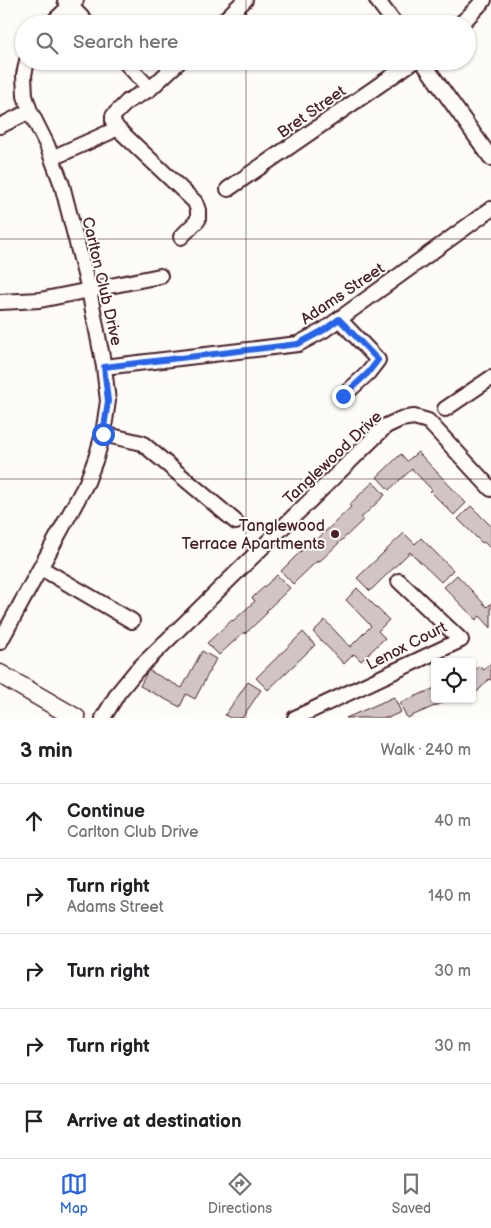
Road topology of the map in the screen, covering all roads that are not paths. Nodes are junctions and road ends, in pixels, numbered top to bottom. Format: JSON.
{"nodes":[{"id":1,"x":245,"y":0,"type":"edge"},
{"id":2,"x":377,"y":0,"type":"edge"},
{"id":3,"x":484,"y":0,"type":"edge"},
{"id":4,"x":70,"y":2,"type":"edge"},
{"id":5,"x":59,"y":15,"type":"edge"},
{"id":6,"x":81,"y":15,"type":"edge"},
{"id":7,"x":229,"y":15,"type":"edge"},
{"id":8,"x":388,"y":15,"type":"edge"},
{"id":9,"x":470,"y":15,"type":"edge"},
{"id":10,"x":25,"y":70,"type":"edge"},
{"id":11,"x":132,"y":70,"type":"edge"},
{"id":12,"x":170,"y":70,"type":"edge"},
{"id":13,"x":401,"y":70,"type":"edge"},
{"id":14,"x":428,"y":70,"type":"edge"},
{"id":15,"x":150,"y":89,"type":"junction"},
{"id":16,"x":30,"y":111,"type":"junction"},
{"id":17,"x":0,"y":126,"type":"edge"},
{"id":18,"x":117,"y":128,"type":"junction"},
{"id":19,"x":52,"y":158,"type":"junction"},
{"id":20,"x":491,"y":158,"type":"edge"},
{"id":21,"x":228,"y":190,"type":"dead end"},
{"id":22,"x":491,"y":209,"type":"edge"},
{"id":23,"x":181,"y":237,"type":"dead end"},
{"id":24,"x":160,"y":276,"type":"dead end"},
{"id":25,"x":89,"y":290,"type":"junction"},
{"id":26,"x":0,"y":302,"type":"edge"},
{"id":27,"x":339,"y":319,"type":"junction"},
{"id":28,"x":104,"y":367,"type":"junction"},
{"id":29,"x":491,"y":378,"type":"edge"},
{"id":30,"x":343,"y":396,"type":"dead end"},
{"id":31,"x":445,"y":409,"type":"dead end"},
{"id":32,"x":103,"y":434,"type":"junction"},
{"id":33,"x":491,"y":489,"type":"edge"},
{"id":34,"x":236,"y":522,"type":"dead end"},
{"id":35,"x":41,"y":568,"type":"junction"},
{"id":36,"x":399,"y":580,"type":"dead end"},
{"id":37,"x":132,"y":621,"type":"dead end"},
{"id":38,"x":0,"y":642,"type":"edge"},
{"id":39,"x":0,"y":674,"type":"edge"},
{"id":40,"x":76,"y":718,"type":"edge"},
{"id":41,"x":103,"y":718,"type":"edge"},
{"id":42,"x":295,"y":718,"type":"edge"}],
"edges":[{"from":1,"to":7,"type":"street"},
{"from":2,"to":8,"type":"street"},
{"from":3,"to":9,"type":"street"},
{"from":4,"to":5,"type":"street"},
{"from":4,"to":6,"type":"street"},
{"from":10,"to":16,"type":"street","name":"Carlton Club Drive"},
{"from":11,"to":15,"type":"street"},
{"from":12,"to":15,"type":"street"},
{"from":13,"to":21,"type":"street","name":"Bret Street"},
{"from":14,"to":20,"type":"street"},
{"from":15,"to":18,"type":"street"},
{"from":16,"to":17,"type":"street"},
{"from":16,"to":19,"type":"street","name":"Carlton Club Drive"},
{"from":18,"to":19,"type":"street"},
{"from":18,"to":23,"type":"street"},
{"from":19,"to":25,"type":"street","name":"Carlton Club Drive"},
{"from":22,"to":27,"type":"street","name":"Adams Street"},
{"from":24,"to":25,"type":"street"},
{"from":25,"to":26,"type":"street"},
{"from":25,"to":28,"type":"street","name":"Carlton Club Drive"},
{"from":27,"to":28,"type":"street","name":"Adams Street"},
{"from":27,"to":30,"type":"street"},
{"from":28,"to":32,"type":"street","name":"Carlton Club Drive"},
{"from":29,"to":31,"type":"street"},
{"from":32,"to":34,"type":"street"},
{"from":32,"to":35,"type":"street","name":"Carlton Club Drive"},
{"from":33,"to":41,"type":"street","name":"Tanglewood Drive"},
{"from":35,"to":37,"type":"street"},
{"from":35,"to":38,"type":"street","name":"Carlton Club Drive"},
{"from":36,"to":42,"type":"street","name":"Lenox Court"},
{"from":39,"to":40,"type":"main road"}]}
